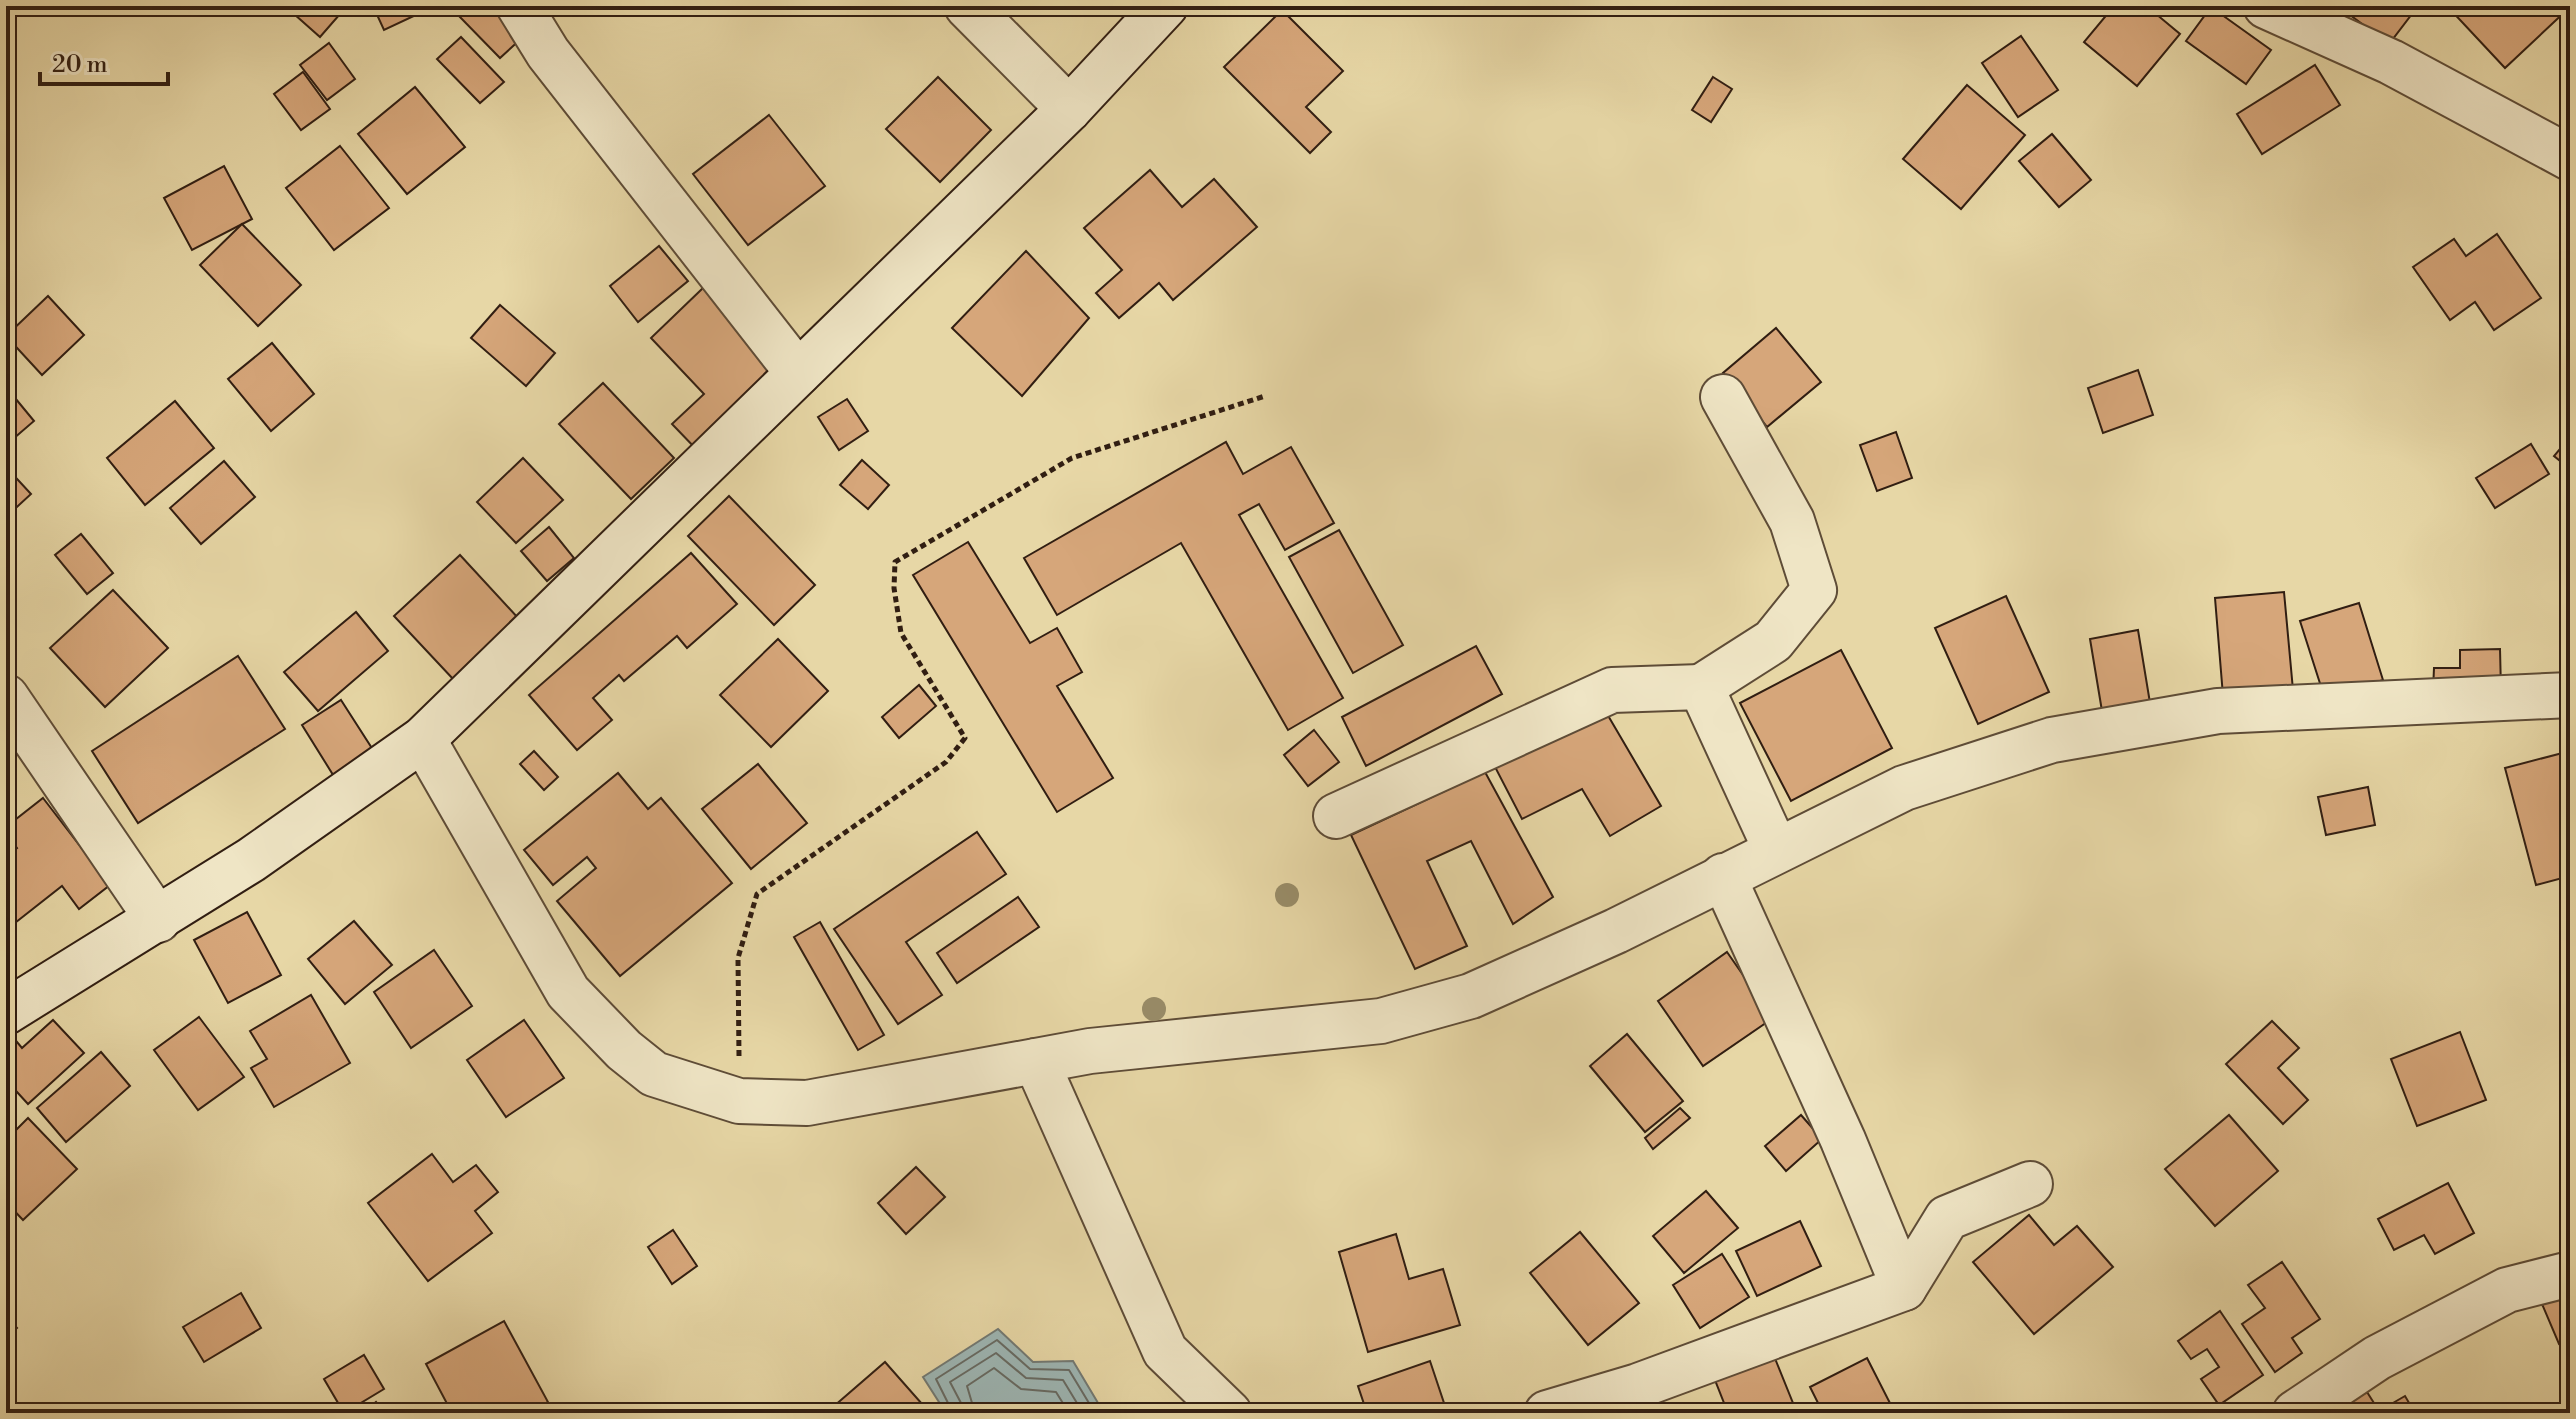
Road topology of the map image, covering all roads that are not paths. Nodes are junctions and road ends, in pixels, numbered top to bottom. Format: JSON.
{"nodes":[{"id":1,"x":519,"y":6,"type":"edge"},
{"id":2,"x":967,"y":6,"type":"edge"},
{"id":3,"x":1165,"y":6,"type":"edge"},
{"id":4,"x":2266,"y":6,"type":"edge"},
{"id":5,"x":1069,"y":109,"type":"junction"},
{"id":6,"x":2570,"y":158,"type":"edge"},
{"id":7,"x":798,"y":373,"type":"junction"},
{"id":8,"x":1723,"y":397,"type":"dead end"},
{"id":9,"x":1701,"y":687,"type":"junction"},
{"id":10,"x":2570,"y":695,"type":"edge"},
{"id":11,"x":6,"y":697,"type":"edge"},
{"id":12,"x":423,"y":739,"type":"junction"},
{"id":13,"x":1336,"y":816,"type":"dead end"},
{"id":14,"x":1776,"y":850,"type":"junction"},
{"id":15,"x":1723,"y":876,"type":"junction"},
{"id":16,"x":158,"y":920,"type":"junction"},
{"id":17,"x":6,"y":1012,"type":"edge"},
{"id":18,"x":1036,"y":1061,"type":"junction"},
{"id":19,"x":2030,"y":1184,"type":"dead end"},
{"id":20,"x":2570,"y":1274,"type":"edge"},
{"id":21,"x":1904,"y":1288,"type":"junction"},
{"id":22,"x":1229,"y":1413,"type":"edge"},
{"id":23,"x":1547,"y":1413,"type":"edge"},
{"id":24,"x":2295,"y":1413,"type":"edge"}],
"edges":[{"from":1,"to":7,"type":"street"},
{"from":2,"to":5,"type":"street"},
{"from":3,"to":5,"type":"street"},
{"from":4,"to":6,"type":"street"},
{"from":5,"to":7,"type":"street"},
{"from":7,"to":12,"type":"street"},
{"from":8,"to":9,"type":"street"},
{"from":9,"to":13,"type":"street"},
{"from":9,"to":14,"type":"street"},
{"from":10,"to":14,"type":"street"},
{"from":11,"to":16,"type":"street"},
{"from":12,"to":16,"type":"street"},
{"from":12,"to":18,"type":"street"},
{"from":14,"to":15,"type":"street"},
{"from":15,"to":18,"type":"street"},
{"from":15,"to":21,"type":"street"},
{"from":16,"to":17,"type":"street"},
{"from":18,"to":22,"type":"street"},
{"from":19,"to":21,"type":"street"},
{"from":20,"to":24,"type":"street"},
{"from":21,"to":23,"type":"street"}]}
